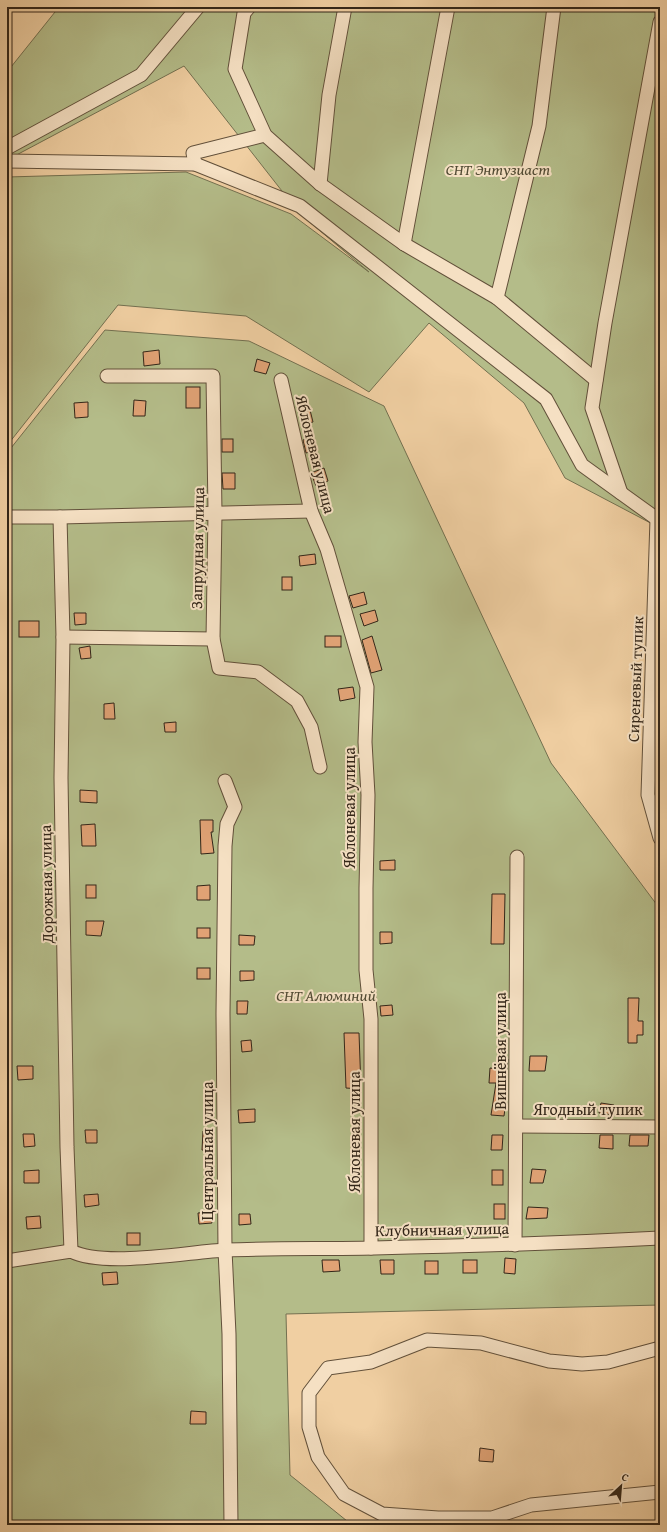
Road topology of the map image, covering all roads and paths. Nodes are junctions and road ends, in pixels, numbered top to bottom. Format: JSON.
{"nodes":[{"id":1,"x":198,"y":7,"type":"edge"},
{"id":2,"x":249,"y":7,"type":"edge"},
{"id":3,"x":345,"y":7,"type":"edge"},
{"id":4,"x":448,"y":7,"type":"edge"},
{"id":5,"x":554,"y":7,"type":"edge"},
{"id":6,"x":660,"y":22,"type":"edge"},
{"id":7,"x":265,"y":135,"type":"junction"},
{"id":8,"x":7,"y":148,"type":"edge"},
{"id":9,"x":7,"y":161,"type":"edge"},
{"id":10,"x":195,"y":164,"type":"junction"},
{"id":11,"x":320,"y":184,"type":"junction"},
{"id":12,"x":404,"y":244,"type":"junction"},
{"id":13,"x":497,"y":298,"type":"junction"},
{"id":14,"x":107,"y":376,"type":"dead end"},
{"id":15,"x":281,"y":380,"type":"dead end"},
{"id":16,"x":596,"y":380,"type":"junction"},
{"id":17,"x":621,"y":493,"type":"junction"},
{"id":18,"x":311,"y":511,"type":"junction"},
{"id":19,"x":215,"y":513,"type":"junction"},
{"id":20,"x":7,"y":517,"type":"edge"},
{"id":21,"x":60,"y":517,"type":"junction"},
{"id":22,"x":658,"y":518,"type":"edge"},
{"id":23,"x":63,"y":637,"type":"junction"},
{"id":24,"x":213,"y":639,"type":"junction"},
{"id":25,"x":320,"y":767,"type":"dead end"},
{"id":26,"x":225,"y":781,"type":"dead end"},
{"id":27,"x":660,"y":838,"type":"edge"},
{"id":28,"x":517,"y":857,"type":"dead end"},
{"id":29,"x":516,"y":1126,"type":"junction"},
{"id":30,"x":660,"y":1127,"type":"edge"},
{"id":31,"x":660,"y":1238,"type":"edge"},
{"id":32,"x":515,"y":1245,"type":"junction"},
{"id":33,"x":371,"y":1248,"type":"junction"},
{"id":34,"x":225,"y":1250,"type":"junction"},
{"id":35,"x":71,"y":1251,"type":"junction"},
{"id":36,"x":7,"y":1260,"type":"edge"},
{"id":37,"x":660,"y":1348,"type":"edge"},
{"id":38,"x":660,"y":1492,"type":"edge"},
{"id":39,"x":231,"y":1525,"type":"edge"}],
"edges":[{"from":1,"to":8,"type":"street"},
{"from":2,"to":7,"type":"street"},
{"from":3,"to":11,"type":"street"},
{"from":4,"to":12,"type":"street"},
{"from":5,"to":13,"type":"street"},
{"from":6,"to":16,"type":"street"},
{"from":7,"to":10,"type":"street"},
{"from":7,"to":11,"type":"street"},
{"from":9,"to":10,"type":"street"},
{"from":10,"to":17,"type":"street"},
{"from":11,"to":12,"type":"street"},
{"from":12,"to":13,"type":"street"},
{"from":13,"to":16,"type":"street"},
{"from":14,"to":19,"type":"street","name":"Запрудная улица"},
{"from":15,"to":18,"type":"street","name":"Яблоневая улица"},
{"from":16,"to":17,"type":"street"},
{"from":17,"to":22,"type":"street"},
{"from":18,"to":19,"type":"street"},
{"from":18,"to":33,"type":"street","name":"Яблоневая улица"},
{"from":19,"to":21,"type":"street"},
{"from":19,"to":24,"type":"street","name":"Запрудная улица"},
{"from":20,"to":21,"type":"street"},
{"from":21,"to":23,"type":"street","name":"Дорожная улица"},
{"from":22,"to":27,"type":"street","name":"Сиреневый тупик"},
{"from":23,"to":24,"type":"street"},
{"from":23,"to":35,"type":"street","name":"Дорожная улица"},
{"from":24,"to":25,"type":"street","name":"Запрудная улица"},
{"from":26,"to":34,"type":"street","name":"Центральная улица"},
{"from":28,"to":29,"type":"street","name":"Вишнёвая улица"},
{"from":29,"to":30,"type":"street","name":"Ягодный тупик"},
{"from":29,"to":32,"type":"street","name":"Вишнёвая улица"},
{"from":31,"to":32,"type":"street","name":"Клубничная улица"},
{"from":32,"to":33,"type":"street","name":"Клубничная улица"},
{"from":33,"to":34,"type":"street","name":"Клубничная улица"},
{"from":34,"to":35,"type":"street","name":"Клубничная улица"},
{"from":34,"to":39,"type":"street","name":"Центральная улица"},
{"from":35,"to":36,"type":"street"},
{"from":37,"to":38,"type":"street"}]}
